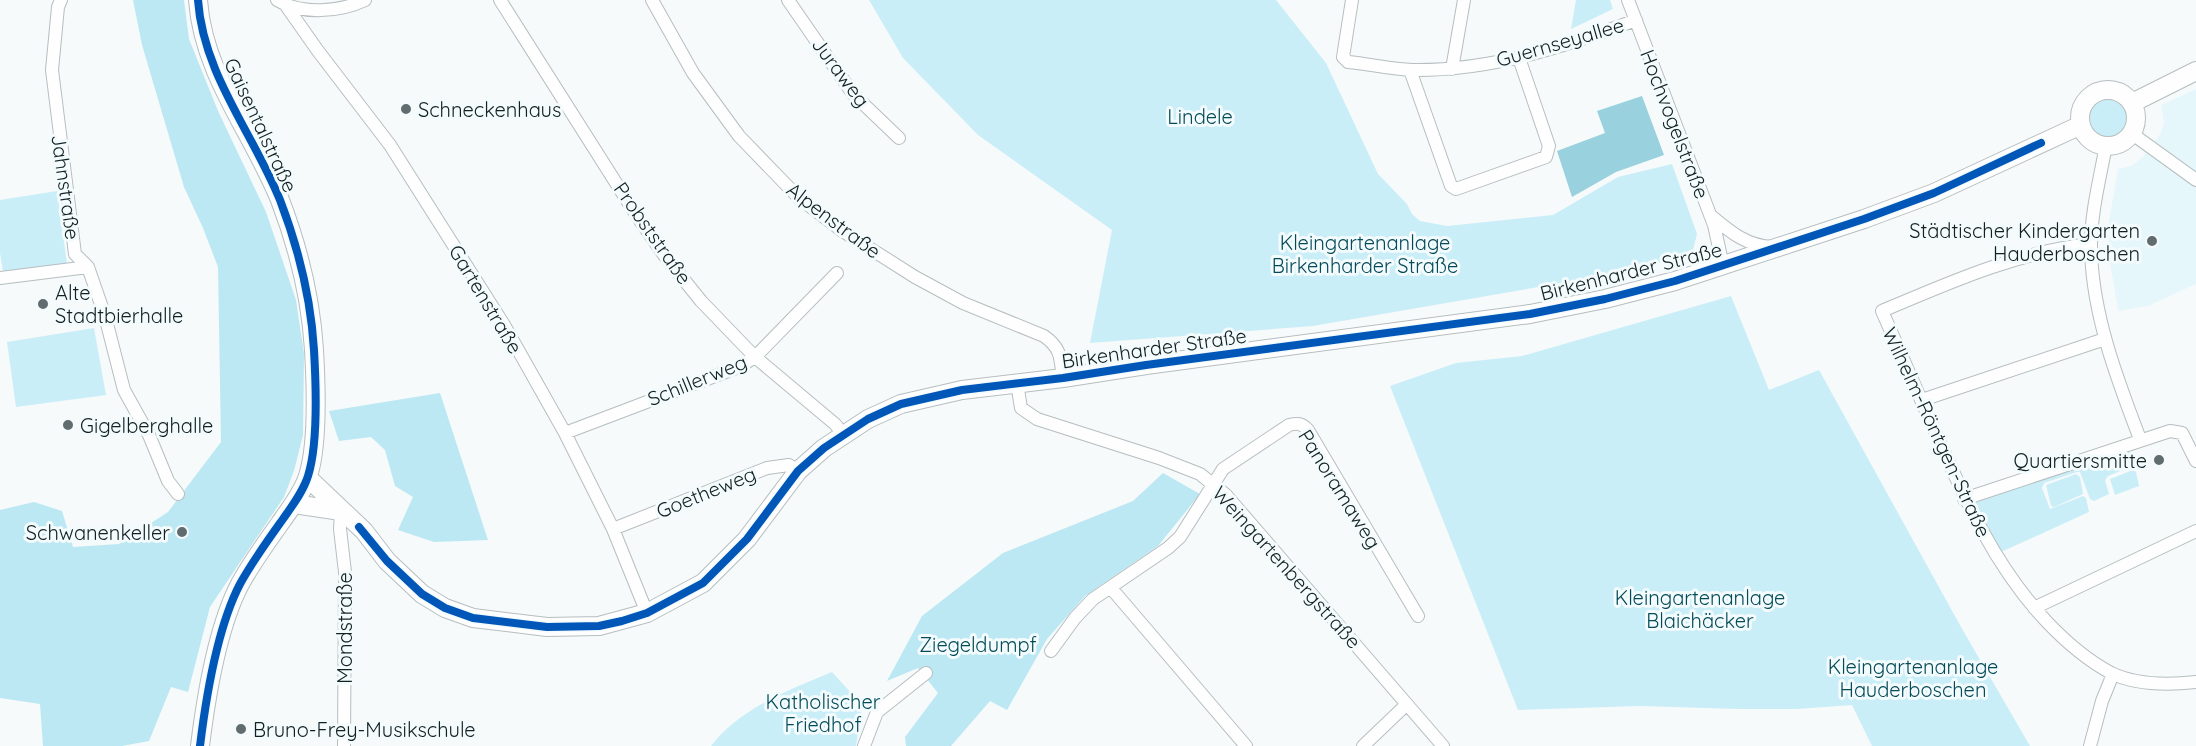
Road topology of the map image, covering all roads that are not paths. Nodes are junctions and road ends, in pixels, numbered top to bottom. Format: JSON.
{"nodes":[{"id":1,"x":61,"y":0,"type":"edge"},
{"id":2,"x":198,"y":0,"type":"edge"},
{"id":3,"x":500,"y":0,"type":"edge"},
{"id":4,"x":652,"y":0,"type":"edge"},
{"id":5,"x":788,"y":0,"type":"edge"},
{"id":6,"x":1352,"y":0,"type":"edge"},
{"id":7,"x":1464,"y":0,"type":"edge"},
{"id":8,"x":1628,"y":0,"type":"edge"},
{"id":9,"x":360,"y":1,"type":"edge"},
{"id":10,"x":282,"y":3,"type":"edge"},
{"id":11,"x":1636,"y":20,"type":"junction"},
{"id":12,"x":1519,"y":58,"type":"junction"},
{"id":13,"x":1452,"y":69,"type":"junction"},
{"id":14,"x":1410,"y":70,"type":"junction"},
{"id":15,"x":2196,"y":71,"type":"edge"},
{"id":16,"x":2132,"y":103,"type":"junction"},
{"id":17,"x":2081,"y":125,"type":"junction"},
{"id":18,"x":2131,"y":133,"type":"junction"},
{"id":19,"x":899,"y":138,"type":"dead end"},
{"id":20,"x":2106,"y":145,"type":"junction"},
{"id":21,"x":2196,"y":180,"type":"edge"},
{"id":22,"x":1709,"y":214,"type":"junction"},
{"id":23,"x":2091,"y":244,"type":"junction"},
{"id":24,"x":1780,"y":247,"type":"junction"},
{"id":25,"x":1723,"y":266,"type":"junction"},
{"id":26,"x":88,"y":267,"type":"junction"},
{"id":27,"x":837,"y":273,"type":"dead end"},
{"id":28,"x":0,"y":278,"type":"edge"},
{"id":29,"x":2105,"y":339,"type":"junction"},
{"id":30,"x":755,"y":357,"type":"junction"},
{"id":31,"x":1063,"y":378,"type":"junction"},
{"id":32,"x":1017,"y":383,"type":"junction"},
{"id":33,"x":1922,"y":400,"type":"junction"},
{"id":34,"x":565,"y":433,"type":"junction"},
{"id":35,"x":843,"y":434,"type":"junction"},
{"id":36,"x":2140,"y":440,"type":"junction"},
{"id":37,"x":2196,"y":461,"type":"edge"},
{"id":38,"x":798,"y":471,"type":"junction"},
{"id":39,"x":308,"y":478,"type":"junction"},
{"id":40,"x":1213,"y":484,"type":"junction"},
{"id":41,"x":178,"y":494,"type":"dead end"},
{"id":42,"x":1964,"y":499,"type":"junction"},
{"id":43,"x":294,"y":504,"type":"junction"},
{"id":44,"x":341,"y":511,"type":"junction"},
{"id":45,"x":614,"y":529,"type":"junction"},
{"id":46,"x":2196,"y":531,"type":"edge"},
{"id":47,"x":1111,"y":588,"type":"junction"},
{"id":48,"x":2034,"y":608,"type":"junction"},
{"id":49,"x":648,"y":613,"type":"junction"},
{"id":50,"x":1418,"y":616,"type":"dead end"},
{"id":51,"x":1051,"y":651,"type":"dead end"},
{"id":52,"x":926,"y":673,"type":"dead end"},
{"id":53,"x":2113,"y":674,"type":"junction"},
{"id":54,"x":2196,"y":682,"type":"edge"},
{"id":55,"x":1407,"y":704,"type":"junction"},
{"id":56,"x":200,"y":746,"type":"edge"},
{"id":57,"x":344,"y":746,"type":"edge"},
{"id":58,"x":864,"y":746,"type":"edge"},
{"id":59,"x":1246,"y":746,"type":"edge"},
{"id":60,"x":1363,"y":746,"type":"edge"},
{"id":61,"x":1443,"y":746,"type":"edge"},
{"id":62,"x":2090,"y":746,"type":"edge"}],
"edges":[{"from":1,"to":26,"type":"street","name":"Jahnstraße"},
{"from":2,"to":39,"type":"main road","name":"Gaisentalstraße"},
{"from":3,"to":30,"type":"street","name":"Probststraße"},
{"from":4,"to":31,"type":"street","name":"Alpenstraße"},
{"from":5,"to":19,"type":"street","name":"Juraweg"},
{"from":6,"to":14,"type":"street","name":"Guernseyallee"},
{"from":7,"to":13,"type":"street"},
{"from":8,"to":11,"type":"street","name":"Hochvogelstraße"},
{"from":9,"to":10,"type":"street"},
{"from":10,"to":34,"type":"street","name":"Gartenstraße"},
{"from":11,"to":12,"type":"street","name":"Guernseyallee"},
{"from":11,"to":22,"type":"street","name":"Hochvogelstraße"},
{"from":12,"to":13,"type":"street","name":"Guernseyallee"},
{"from":12,"to":14,"type":"street"},
{"from":13,"to":14,"type":"street","name":"Guernseyallee"},
{"from":15,"to":16,"type":"main road"},
{"from":16,"to":17,"type":"main road"},
{"from":16,"to":18,"type":"main road"},
{"from":17,"to":20,"type":"main road"},
{"from":17,"to":24,"type":"main road","name":"Birkenharder Straße"},
{"from":18,"to":20,"type":"main road"},
{"from":18,"to":21,"type":"street"},
{"from":20,"to":23,"type":"street"},
{"from":22,"to":24,"type":"street","name":"Hochvogelstraße"},
{"from":22,"to":25,"type":"street","name":"Hochvogelstraße"},
{"from":23,"to":29,"type":"street"},
{"from":23,"to":33,"type":"street","name":"Wilhelm-Röntgen-Straße"},
{"from":24,"to":25,"type":"main road","name":"Birkenharder Straße"},
{"from":25,"to":31,"type":"main road","name":"Birkenharder Straße"},
{"from":26,"to":28,"type":"street"},
{"from":26,"to":41,"type":"street","name":"Jahnstraße"},
{"from":27,"to":30,"type":"street","name":"Schillerweg"},
{"from":29,"to":33,"type":"street"},
{"from":29,"to":36,"type":"street"},
{"from":30,"to":34,"type":"street","name":"Schillerweg"},
{"from":30,"to":35,"type":"street","name":"Probststraße"},
{"from":31,"to":32,"type":"main road","name":"Birkenharder Straße"},
{"from":32,"to":35,"type":"main road","name":"Birkenharder Straße"},
{"from":32,"to":40,"type":"street","name":"Weingartenbergstraße"},
{"from":33,"to":42,"type":"street","name":"Wilhelm-Röntgen-Straße"},
{"from":34,"to":45,"type":"street","name":"Gartenstraße"},
{"from":35,"to":38,"type":"main road","name":"Birkenharder Straße"},
{"from":36,"to":37,"type":"street"},
{"from":36,"to":42,"type":"street"},
{"from":38,"to":45,"type":"street","name":"Goetheweg"},
{"from":38,"to":49,"type":"main road","name":"Birkenharder Straße"},
{"from":39,"to":43,"type":"main road","name":"Gaisentalstraße"},
{"from":39,"to":44,"type":"main road","name":"Birkenharder Straße"},
{"from":40,"to":47,"type":"street"},
{"from":40,"to":50,"type":"street","name":"Panoramaweg"},
{"from":40,"to":55,"type":"street","name":"Weingartenbergstraße"},
{"from":42,"to":48,"type":"street","name":"Wilhelm-Röntgen-Straße"},
{"from":43,"to":44,"type":"main road"},
{"from":43,"to":56,"type":"main road","name":"Gaisentalstraße"},
{"from":44,"to":49,"type":"main road","name":"Birkenharder Straße"},
{"from":44,"to":57,"type":"street","name":"Mondstraße"},
{"from":45,"to":49,"type":"street","name":"Gartenstraße"},
{"from":46,"to":48,"type":"street"},
{"from":47,"to":51,"type":"street"},
{"from":47,"to":59,"type":"street"},
{"from":48,"to":53,"type":"street","name":"Wilhelm-Röntgen-Straße"},
{"from":52,"to":58,"type":"street"},
{"from":53,"to":54,"type":"street","name":"Wilhelm-Röntgen-Straße"},
{"from":53,"to":62,"type":"street"},
{"from":55,"to":60,"type":"street"},
{"from":55,"to":61,"type":"street","name":"Weingartenbergstraße"}]}
